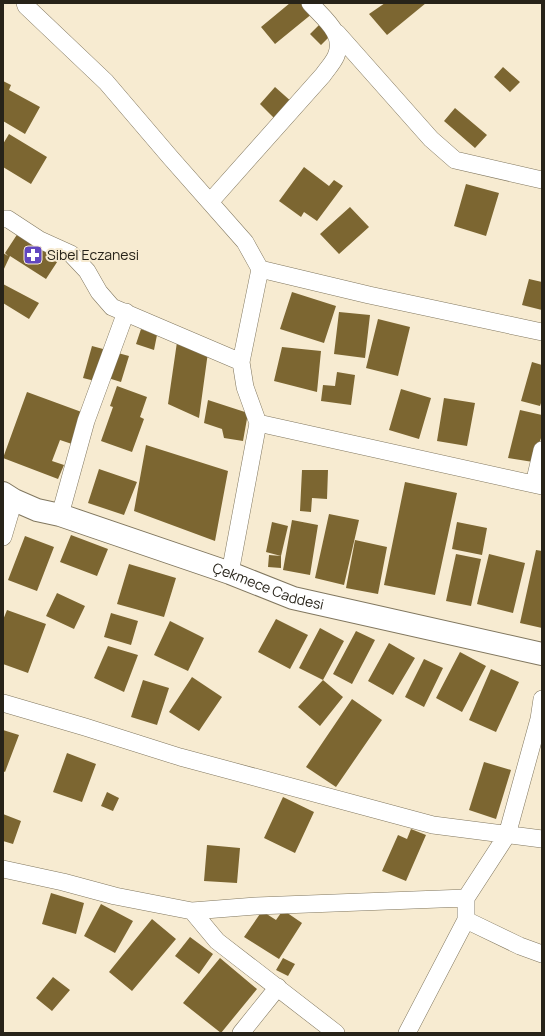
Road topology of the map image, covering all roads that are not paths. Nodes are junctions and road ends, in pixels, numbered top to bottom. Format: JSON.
{"nodes":[{"id":1,"x":25,"y":3,"type":"edge"},
{"id":2,"x":310,"y":3,"type":"edge"},
{"id":3,"x":337,"y":33,"type":"junction"},
{"id":4,"x":542,"y":180,"type":"edge"},
{"id":5,"x":210,"y":202,"type":"junction"},
{"id":6,"x":3,"y":219,"type":"edge"},
{"id":7,"x":260,"y":268,"type":"junction"},
{"id":8,"x":126,"y":312,"type":"junction"},
{"id":9,"x":542,"y":332,"type":"edge"},
{"id":10,"x":241,"y":362,"type":"junction"},
{"id":11,"x":258,"y":423,"type":"junction"},
{"id":12,"x":542,"y":450,"type":"edge"},
{"id":13,"x":538,"y":485,"type":"edge"},
{"id":14,"x":8,"y":496,"type":"edge"},
{"id":15,"x":60,"y":515,"type":"junction"},
{"id":16,"x":3,"y":537,"type":"edge"},
{"id":17,"x":230,"y":573,"type":"junction"},
{"id":18,"x":542,"y":654,"type":"edge"},
{"id":19,"x":542,"y":699,"type":"edge"},
{"id":20,"x":3,"y":703,"type":"edge"},
{"id":21,"x":507,"y":835,"type":"junction"},
{"id":22,"x":542,"y":839,"type":"edge"},
{"id":23,"x":3,"y":868,"type":"edge"},
{"id":24,"x":466,"y":898,"type":"junction"},
{"id":25,"x":192,"y":911,"type":"junction"},
{"id":26,"x":466,"y":920,"type":"junction"},
{"id":27,"x":542,"y":954,"type":"edge"},
{"id":28,"x":278,"y":987,"type":"junction"},
{"id":29,"x":241,"y":1033,"type":"edge"},
{"id":30,"x":336,"y":1033,"type":"edge"},
{"id":31,"x":407,"y":1033,"type":"edge"}],
"edges":[{"from":1,"to":5,"type":"street"},
{"from":2,"to":3,"type":"street"},
{"from":3,"to":4,"type":"street"},
{"from":3,"to":5,"type":"street"},
{"from":5,"to":7,"type":"street"},
{"from":6,"to":8,"type":"street"},
{"from":7,"to":9,"type":"street"},
{"from":7,"to":10,"type":"street"},
{"from":8,"to":10,"type":"street"},
{"from":8,"to":15,"type":"street"},
{"from":10,"to":11,"type":"street"},
{"from":11,"to":13,"type":"street"},
{"from":11,"to":17,"type":"street"},
{"from":12,"to":13,"type":"street"},
{"from":14,"to":15,"type":"main road","name":"Çekmece Caddesi"},
{"from":14,"to":16,"type":"street"},
{"from":15,"to":17,"type":"main road","name":"Çekmece Caddesi"},
{"from":17,"to":18,"type":"main road","name":"Çekmece Caddesi"},
{"from":19,"to":21,"type":"street"},
{"from":20,"to":21,"type":"street"},
{"from":21,"to":22,"type":"street"},
{"from":21,"to":24,"type":"street"},
{"from":23,"to":25,"type":"street"},
{"from":24,"to":25,"type":"street"},
{"from":24,"to":26,"type":"street"},
{"from":25,"to":28,"type":"street"},
{"from":26,"to":27,"type":"street"},
{"from":26,"to":31,"type":"street"},
{"from":28,"to":29,"type":"street"},
{"from":28,"to":30,"type":"street"}]}
